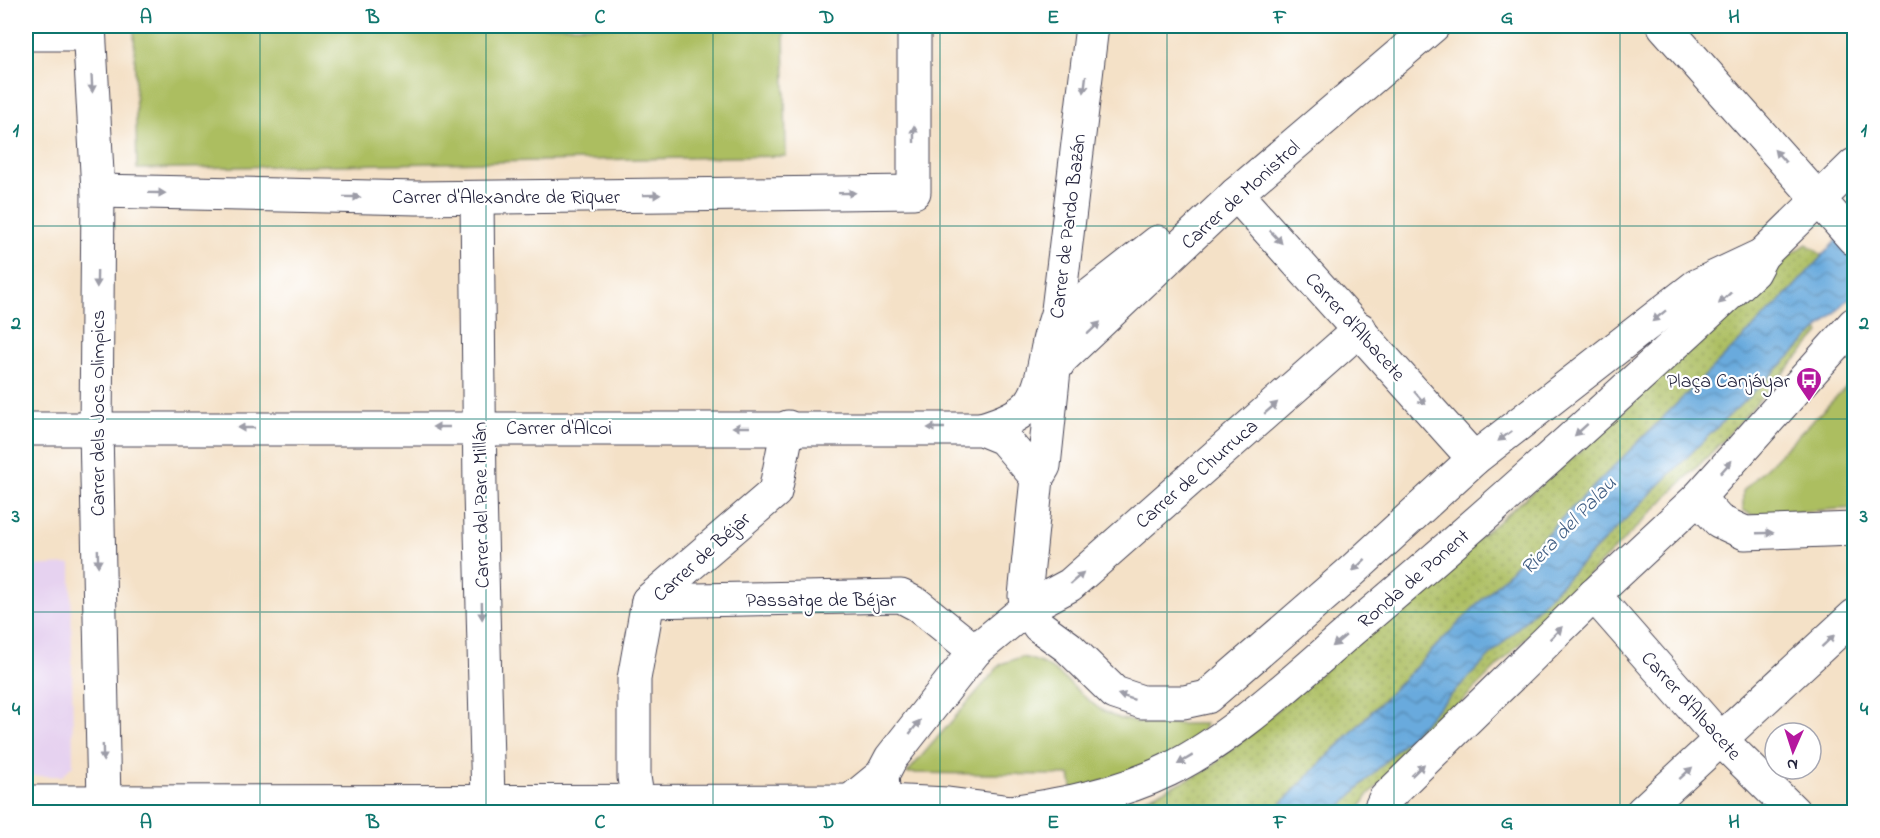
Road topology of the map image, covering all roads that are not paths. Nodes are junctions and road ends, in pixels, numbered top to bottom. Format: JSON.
{"nodes":[{"id":1,"x":914,"y":26,"type":"edge"},
{"id":2,"x":1092,"y":26,"type":"edge"},
{"id":3,"x":1405,"y":26,"type":"edge"},
{"id":4,"x":1433,"y":26,"type":"edge"},
{"id":5,"x":1664,"y":26,"type":"edge"},
{"id":6,"x":89,"y":30,"type":"edge"},
{"id":7,"x":26,"y":34,"type":"edge"},
{"id":8,"x":1854,"y":165,"type":"edge"},
{"id":9,"x":98,"y":191,"type":"junction"},
{"id":10,"x":1236,"y":194,"type":"junction"},
{"id":11,"x":477,"y":198,"type":"junction"},
{"id":12,"x":1819,"y":200,"type":"junction"},
{"id":13,"x":1854,"y":239,"type":"edge"},
{"id":14,"x":1762,"y":255,"type":"junction"},
{"id":15,"x":1854,"y":324,"type":"edge"},
{"id":16,"x":1054,"y":327,"type":"junction"},
{"id":17,"x":1360,"y":329,"type":"junction"},
{"id":18,"x":479,"y":427,"type":"junction"},
{"id":19,"x":788,"y":427,"type":"junction"},
{"id":20,"x":26,"y":429,"type":"edge"},
{"id":21,"x":96,"y":429,"type":"junction"},
{"id":22,"x":981,"y":429,"type":"junction"},
{"id":23,"x":1474,"y":459,"type":"junction"},
{"id":24,"x":1036,"y":478,"type":"junction"},
{"id":25,"x":1698,"y":498,"type":"junction"},
{"id":26,"x":1854,"y":529,"type":"edge"},
{"id":27,"x":1594,"y":595,"type":"junction"},
{"id":28,"x":648,"y":601,"type":"junction"},
{"id":29,"x":1027,"y":608,"type":"junction"},
{"id":30,"x":1854,"y":616,"type":"edge"},
{"id":31,"x":975,"y":651,"type":"junction"},
{"id":32,"x":1722,"y":741,"type":"junction"},
{"id":33,"x":883,"y":788,"type":"junction"},
{"id":34,"x":26,"y":802,"type":"edge"},
{"id":35,"x":104,"y":802,"type":"junction"},
{"id":36,"x":639,"y":803,"type":"junction"},
{"id":37,"x":489,"y":806,"type":"edge"},
{"id":38,"x":843,"y":807,"type":"edge"},
{"id":39,"x":1011,"y":812,"type":"edge"},
{"id":40,"x":1379,"y":813,"type":"edge"},
{"id":41,"x":1642,"y":813,"type":"edge"},
{"id":42,"x":1794,"y":813,"type":"edge"}],
"edges":[{"from":11,"to":1,"type":"street","name":"Carrer d'Alexandre de Riquer","one_way":true},
{"from":2,"to":16,"type":"street","name":"Carrer de Pardo Bazán","one_way":true},
{"from":3,"to":16,"type":"street","name":"Carrer de Monistrol"},
{"from":4,"to":10,"type":"street","name":"Carrer de Monistrol"},
{"from":12,"to":5,"type":"street","one_way":true},
{"from":6,"to":7,"type":"street"},
{"from":6,"to":9,"type":"street","name":"Carrer dels Jocs Olimpics","one_way":true},
{"from":8,"to":12,"type":"street","name":"Ronda de Ponent"},
{"from":9,"to":11,"type":"street","name":"Carrer d'Alexandre de Riquer","one_way":true},
{"from":9,"to":21,"type":"street","name":"Carrer dels Jocs Olimpics","one_way":true},
{"from":10,"to":17,"type":"street","name":"Carrer d'Albacete","one_way":true},
{"from":24,"to":10,"type":"street","name":"Carrer de Monistrol","one_way":true},
{"from":11,"to":18,"type":"street","name":"Carrer del Pare Millán"},
{"from":12,"to":13,"type":"street"},
{"from":12,"to":14,"type":"street","name":"Ronda de Ponent"},
{"from":14,"to":23,"type":"street","name":"Ronda de Ponent","one_way":true},
{"from":14,"to":39,"type":"street","name":"Ronda de Ponent","one_way":true},
{"from":25,"to":15,"type":"street","one_way":true},
{"from":16,"to":22,"type":"street","name":"Carrer de Pardo Bazán"},
{"from":17,"to":23,"type":"street","name":"Carrer d'Albacete","one_way":true},
{"from":29,"to":17,"type":"street","name":"Carrer de Churruca","one_way":true},
{"from":19,"to":18,"type":"street","name":"Carrer d'Alcoi","one_way":true},
{"from":18,"to":21,"type":"street","name":"Carrer d'Alcoi","one_way":true},
{"from":18,"to":37,"type":"street","name":"Carrer del Pare Millán","one_way":true},
{"from":22,"to":19,"type":"street","name":"Carrer d'Alcoi","one_way":true},
{"from":19,"to":28,"type":"street","name":"Carrer de Béjar"},
{"from":20,"to":21,"type":"street","name":"Carrer d'Alcoi"},
{"from":21,"to":35,"type":"street","name":"Carrer dels Jocs Olimpics","one_way":true},
{"from":22,"to":24,"type":"street","name":"Carrer d'Alcoi"},
{"from":23,"to":29,"type":"street","name":"Ronda de Ponent","one_way":true},
{"from":24,"to":29,"type":"street"},
{"from":25,"to":26,"type":"street","one_way":true},
{"from":25,"to":27,"type":"street"},
{"from":27,"to":32,"type":"street","name":"Carrer d'Albacete"},
{"from":40,"to":27,"type":"street","one_way":true},
{"from":28,"to":31,"type":"street","name":"Passatge de Béjar"},
{"from":28,"to":36,"type":"street","name":"Carrer de Béjar"},
{"from":29,"to":31,"type":"street","name":"Carrer de Churruca"},
{"from":32,"to":30,"type":"street","one_way":true},
{"from":33,"to":31,"type":"street","name":"Carrer de Churruca","one_way":true},
{"from":41,"to":32,"type":"street","one_way":true},
{"from":32,"to":42,"type":"street","name":"Carrer d'Albacete"},
{"from":33,"to":38,"type":"street","name":"Ronda de Ponent"},
{"from":33,"to":39,"type":"street","name":"Ronda de Ponent"},
{"from":34,"to":35,"type":"street","name":"Ronda de Ponent"},
{"from":35,"to":37,"type":"street","name":"Ronda de Ponent"},
{"from":36,"to":37,"type":"street","name":"Ronda de Ponent"},
{"from":36,"to":38,"type":"street","name":"Ronda de Ponent"}]}
